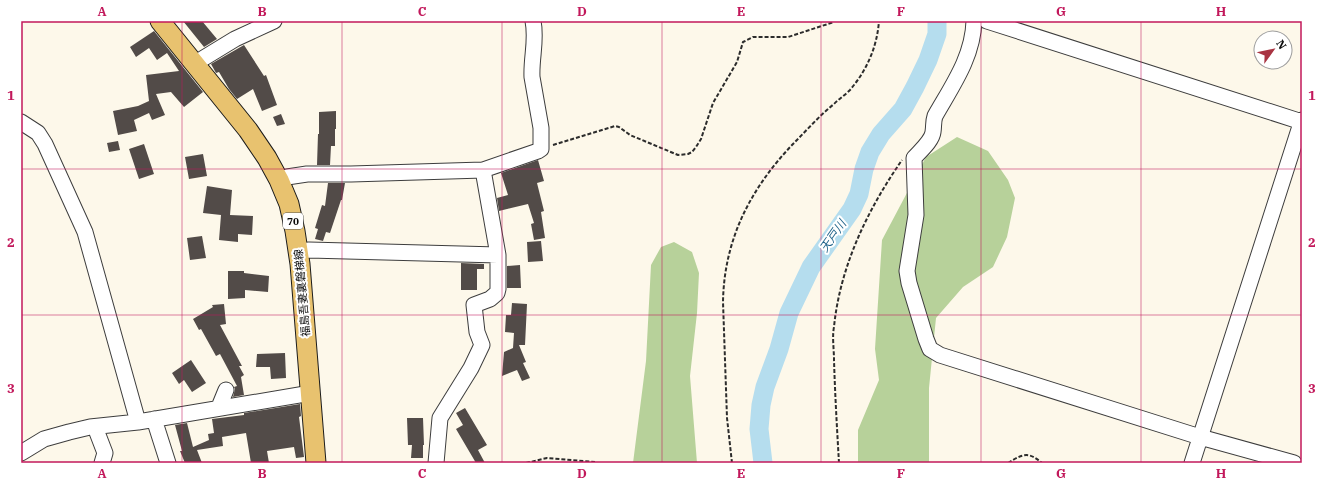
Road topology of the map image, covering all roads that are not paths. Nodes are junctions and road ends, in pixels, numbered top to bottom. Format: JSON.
{"nodes":[{"id":1,"x":160,"y":21,"type":"edge"},
{"id":2,"x":274,"y":21,"type":"edge"},
{"id":3,"x":533,"y":21,"type":"edge"},
{"id":4,"x":974,"y":21,"type":"edge"},
{"id":5,"x":987,"y":21,"type":"edge"},
{"id":6,"x":194,"y":64,"type":"junction"},
{"id":7,"x":1302,"y":121,"type":"edge"},
{"id":8,"x":21,"y":122,"type":"edge"},
{"id":9,"x":483,"y":170,"type":"junction"},
{"id":10,"x":279,"y":180,"type":"junction"},
{"id":11,"x":298,"y":251,"type":"junction"},
{"id":12,"x":498,"y":255,"type":"junction"},
{"id":13,"x":226,"y":390,"type":"dead end"},
{"id":14,"x":311,"y":392,"type":"junction"},
{"id":15,"x":219,"y":407,"type":"junction"},
{"id":16,"x":154,"y":418,"type":"junction"},
{"id":17,"x":138,"y":422,"type":"junction"},
{"id":18,"x":95,"y":427,"type":"junction"},
{"id":19,"x":1200,"y":436,"type":"junction"},
{"id":20,"x":21,"y":453,"type":"edge"},
{"id":21,"x":102,"y":463,"type":"edge"},
{"id":22,"x":168,"y":463,"type":"edge"},
{"id":23,"x":316,"y":463,"type":"edge"},
{"id":24,"x":436,"y":463,"type":"edge"},
{"id":25,"x":1192,"y":463,"type":"edge"},
{"id":26,"x":1294,"y":463,"type":"edge"}],
"edges":[{"from":1,"to":6,"type":"main road","name":"福島吾妻裏磐梯線","number":"70"},
{"from":2,"to":6,"type":"street"},
{"from":3,"to":9,"type":"street"},
{"from":4,"to":19,"type":"street"},
{"from":5,"to":7,"type":"street"},
{"from":6,"to":10,"type":"main road","name":"福島吾妻裏磐梯線","number":"70"},
{"from":7,"to":19,"type":"street"},
{"from":8,"to":17,"type":"street"},
{"from":9,"to":10,"type":"street"},
{"from":9,"to":12,"type":"street"},
{"from":10,"to":11,"type":"main road","name":"福島吾妻裏磐梯線","number":"70"},
{"from":11,"to":12,"type":"street"},
{"from":11,"to":14,"type":"main road","name":"福島吾妻裏磐梯線","number":"70"},
{"from":12,"to":24,"type":"street"},
{"from":13,"to":15,"type":"street"},
{"from":14,"to":15,"type":"street"},
{"from":14,"to":23,"type":"main road","name":"福島吾妻裏磐梯線","number":"70"},
{"from":15,"to":16,"type":"street"},
{"from":16,"to":17,"type":"street"},
{"from":16,"to":22,"type":"street"},
{"from":17,"to":18,"type":"street"},
{"from":18,"to":20,"type":"street"},
{"from":18,"to":21,"type":"street"},
{"from":19,"to":25,"type":"street"},
{"from":19,"to":26,"type":"street"}]}
